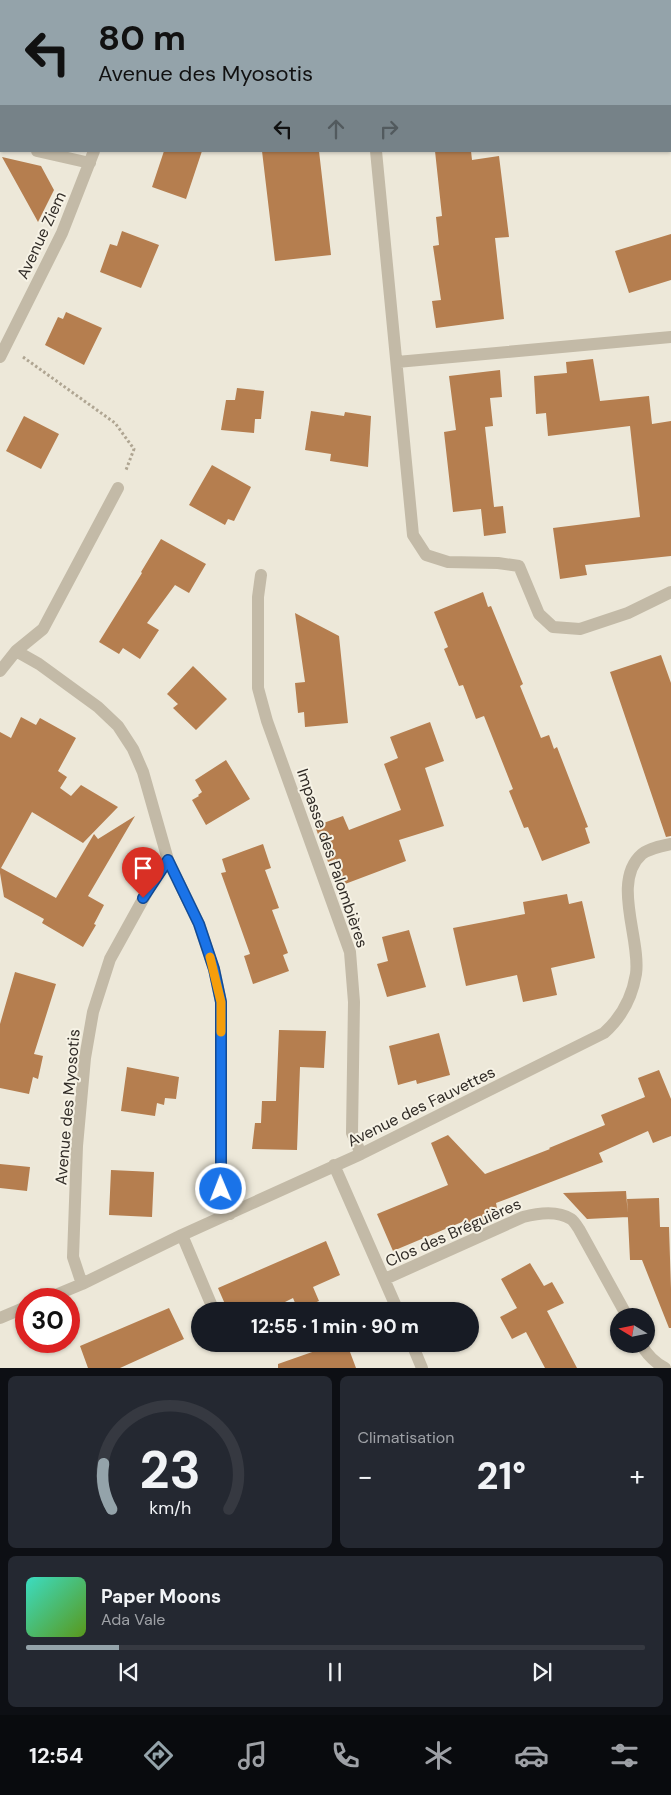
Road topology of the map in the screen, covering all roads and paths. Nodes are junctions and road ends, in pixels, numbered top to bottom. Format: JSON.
{"nodes":[{"id":1,"x":46,"y":152,"type":"edge"},
{"id":2,"x":376,"y":152,"type":"edge"},
{"id":3,"x":92,"y":157,"type":"edge"},
{"id":4,"x":671,"y":337,"type":"edge"},
{"id":5,"x":3,"y":352,"type":"edge"},
{"id":6,"x":396,"y":362,"type":"junction"},
{"id":7,"x":118,"y":488,"type":"joint"},
{"id":8,"x":261,"y":576,"type":"dead end"},
{"id":9,"x":671,"y":592,"type":"edge"},
{"id":10,"x":16,"y":651,"type":"junction"},
{"id":11,"x":0,"y":671,"type":"edge"},
{"id":12,"x":671,"y":844,"type":"edge"},
{"id":13,"x":168,"y":860,"type":"junction"},
{"id":14,"x":361,"y":1154,"type":"junction"},
{"id":15,"x":334,"y":1166,"type":"junction"},
{"id":16,"x":230,"y":1214,"type":"junction"},
{"id":17,"x":182,"y":1235,"type":"junction"},
{"id":18,"x":385,"y":1279,"type":"junction"},
{"id":19,"x":82,"y":1284,"type":"junction"},
{"id":20,"x":72,"y":1288,"type":"edge"},
{"id":21,"x":210,"y":1302,"type":"edge"},
{"id":22,"x":394,"y":1302,"type":"edge"},
{"id":23,"x":622,"y":1308,"type":"edge"},
{"id":24,"x":15,"y":1312,"type":"edge"},
{"id":25,"x":0,"y":1318,"type":"edge"},
{"id":26,"x":415,"y":1352,"type":"edge"},
{"id":27,"x":647,"y":1353,"type":"edge"},
{"id":28,"x":422,"y":1368,"type":"edge"},
{"id":29,"x":665,"y":1368,"type":"edge"}],
"edges":[{"from":1,"to":3,"type":"street"},
{"from":2,"to":6,"type":"street"},
{"from":3,"to":5,"type":"street","name":"Avenue Ziem"},
{"from":4,"to":6,"type":"street"},
{"from":5,"to":7,"type":"path"},
{"from":6,"to":9,"type":"street"},
{"from":7,"to":10,"type":"street"},
{"from":8,"to":14,"type":"street","name":"Impasse des Palombières"},
{"from":10,"to":11,"type":"street"},
{"from":10,"to":13,"type":"street"},
{"from":12,"to":14,"type":"street","name":"Avenue des Fauvettes"},
{"from":13,"to":16,"type":"street"},
{"from":13,"to":19,"type":"street","name":"Avenue des Myosotis"},
{"from":14,"to":15,"type":"street","name":"Avenue des Fauvettes"},
{"from":15,"to":16,"type":"street","name":"Avenue des Fauvettes"},
{"from":15,"to":18,"type":"street"},
{"from":16,"to":17,"type":"street","name":"Avenue des Fauvettes"},
{"from":17,"to":19,"type":"street","name":"Avenue des Fauvettes"},
{"from":17,"to":21,"type":"street"},
{"from":18,"to":22,"type":"street"},
{"from":18,"to":23,"type":"street","name":"Clos des Bréguières"},
{"from":19,"to":20,"type":"street","name":"Avenue des Fauvettes"},
{"from":24,"to":25,"type":"street"},
{"from":26,"to":28,"type":"street"},
{"from":27,"to":29,"type":"street"}]}
